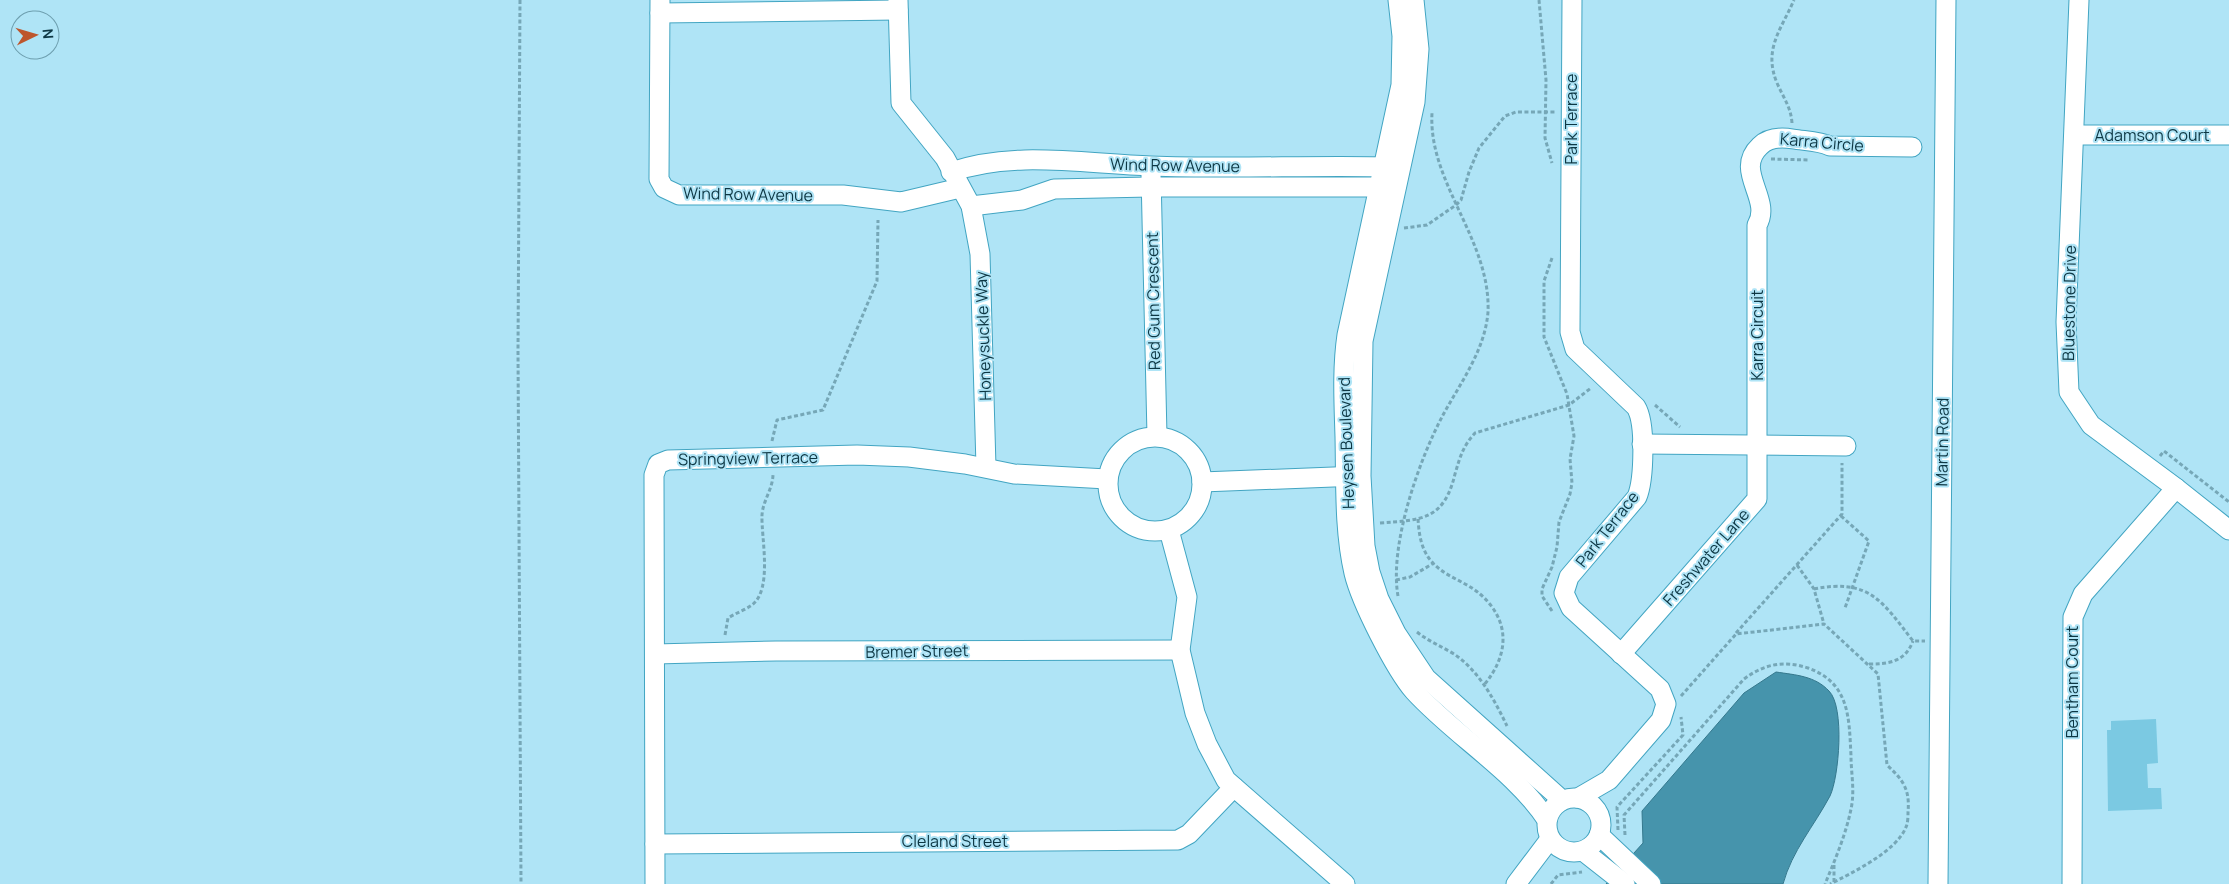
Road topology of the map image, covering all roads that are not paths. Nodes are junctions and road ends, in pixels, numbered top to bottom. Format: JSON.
{"nodes":[{"id":1,"x":1398,"y":0,"type":"edge"},
{"id":2,"x":1414,"y":0,"type":"edge"},
{"id":3,"x":1572,"y":0,"type":"edge"},
{"id":4,"x":1946,"y":0,"type":"edge"},
{"id":5,"x":2079,"y":0,"type":"edge"},
{"id":6,"x":898,"y":5,"type":"edge"},
{"id":7,"x":660,"y":6,"type":"edge"},
{"id":8,"x":2229,"y":134,"type":"edge"},
{"id":9,"x":2075,"y":135,"type":"junction"},
{"id":10,"x":1912,"y":147,"type":"dead end"},
{"id":11,"x":1151,"y":166,"type":"junction"},
{"id":12,"x":1392,"y":167,"type":"junction"},
{"id":13,"x":955,"y":180,"type":"junction"},
{"id":14,"x":1150,"y":187,"type":"junction"},
{"id":15,"x":1387,"y":187,"type":"junction"},
{"id":16,"x":971,"y":206,"type":"junction"},
{"id":17,"x":1757,"y":225,"type":"joint"},
{"id":18,"x":1157,"y":436,"type":"junction"},
{"id":19,"x":1642,"y":444,"type":"junction"},
{"id":20,"x":1757,"y":446,"type":"junction"},
{"id":21,"x":1844,"y":453,"type":"road end"},
{"id":22,"x":986,"y":467,"type":"junction"},
{"id":23,"x":1353,"y":477,"type":"junction"},
{"id":24,"x":1108,"y":479,"type":"junction"},
{"id":25,"x":1202,"y":482,"type":"junction"},
{"id":26,"x":2176,"y":488,"type":"junction"},
{"id":27,"x":1169,"y":530,"type":"junction"},
{"id":28,"x":2229,"y":530,"type":"edge"},
{"id":29,"x":1180,"y":650,"type":"junction"},
{"id":30,"x":655,"y":654,"type":"junction"},
{"id":31,"x":1621,"y":654,"type":"junction"},
{"id":32,"x":1608,"y":780,"type":"junction"},
{"id":33,"x":1234,"y":787,"type":"junction"},
{"id":34,"x":1570,"y":799,"type":"junction"},
{"id":35,"x":1598,"y":812,"type":"junction"},
{"id":36,"x":1547,"y":820,"type":"junction"},
{"id":37,"x":1599,"y":835,"type":"junction"},
{"id":38,"x":655,"y":844,"type":"junction"},
{"id":39,"x":1556,"y":844,"type":"junction"},
{"id":40,"x":1583,"y":851,"type":"junction"},
{"id":41,"x":1620,"y":857,"type":"edge"},
{"id":42,"x":1521,"y":878,"type":"edge"},
{"id":43,"x":655,"y":884,"type":"edge"},
{"id":44,"x":1345,"y":884,"type":"edge"},
{"id":45,"x":1651,"y":884,"type":"edge"},
{"id":46,"x":1938,"y":884,"type":"edge"},
{"id":47,"x":2072,"y":884,"type":"edge"}],
"edges":[{"from":1,"to":12,"type":"street","name":"Heysen Boulevard"},
{"from":2,"to":12,"type":"street","name":"Heysen Boulevard"},
{"from":3,"to":19,"type":"street","name":"Park Terrace"},
{"from":4,"to":46,"type":"street","name":"Martin Road"},
{"from":5,"to":9,"type":"street","name":"Bluestone Drive"},
{"from":6,"to":7,"type":"street"},
{"from":6,"to":13,"type":"street"},
{"from":7,"to":13,"type":"street","name":"Wind Row Avenue"},
{"from":8,"to":9,"type":"street","name":"Adamson Court"},
{"from":9,"to":26,"type":"street","name":"Bluestone Drive"},
{"from":10,"to":17,"type":"street","name":"Karra Circle"},
{"from":11,"to":12,"type":"street","name":"Wind Row Avenue"},
{"from":11,"to":13,"type":"street","name":"Wind Row Avenue"},
{"from":11,"to":14,"type":"street","name":"Red Gum Crescent"},
{"from":12,"to":15,"type":"street","name":"Heysen Boulevard"},
{"from":13,"to":16,"type":"street"},
{"from":14,"to":15,"type":"street","name":"Wind Row Avenue"},
{"from":14,"to":16,"type":"street","name":"Wind Row Avenue"},
{"from":14,"to":18,"type":"street","name":"Red Gum Crescent"},
{"from":15,"to":23,"type":"street","name":"Heysen Boulevard"},
{"from":15,"to":23,"type":"street","name":"Heysen Boulevard"},
{"from":16,"to":22,"type":"street","name":"Honeysuckle Way"},
{"from":17,"to":20,"type":"street","name":"Karra Circuit"},
{"from":18,"to":24,"type":"street"},
{"from":18,"to":25,"type":"street"},
{"from":19,"to":20,"type":"street"},
{"from":19,"to":31,"type":"street","name":"Park Terrace"},
{"from":20,"to":21,"type":"street"},
{"from":20,"to":31,"type":"street","name":"Freshwater Lane"},
{"from":22,"to":24,"type":"street","name":"Springview Terrace"},
{"from":22,"to":30,"type":"street","name":"Springview Terrace"},
{"from":23,"to":25,"type":"street"},
{"from":23,"to":34,"type":"street","name":"Heysen Boulevard"},
{"from":23,"to":36,"type":"street","name":"Heysen Boulevard"},
{"from":24,"to":27,"type":"street"},
{"from":25,"to":27,"type":"street"},
{"from":26,"to":28,"type":"street","name":"Bluestone Drive"},
{"from":26,"to":47,"type":"street","name":"Bentham Court"},
{"from":27,"to":29,"type":"street"},
{"from":29,"to":30,"type":"street","name":"Bremer Street"},
{"from":29,"to":33,"type":"street"},
{"from":30,"to":38,"type":"street","name":"Springview Terrace"},
{"from":31,"to":32,"type":"street","name":"Park Terrace"},
{"from":32,"to":34,"type":"street"},
{"from":32,"to":35,"type":"street"},
{"from":33,"to":38,"type":"street","name":"Cleland Street"},
{"from":33,"to":44,"type":"street"},
{"from":34,"to":35,"type":"street"},
{"from":34,"to":36,"type":"street"},
{"from":35,"to":37,"type":"street"},
{"from":36,"to":39,"type":"street"},
{"from":37,"to":40,"type":"street"},
{"from":37,"to":41,"type":"street"},
{"from":38,"to":43,"type":"street","name":"Springview Terrace"},
{"from":39,"to":40,"type":"street"},
{"from":39,"to":42,"type":"street"},
{"from":40,"to":41,"type":"street"},
{"from":41,"to":45,"type":"street"}]}
